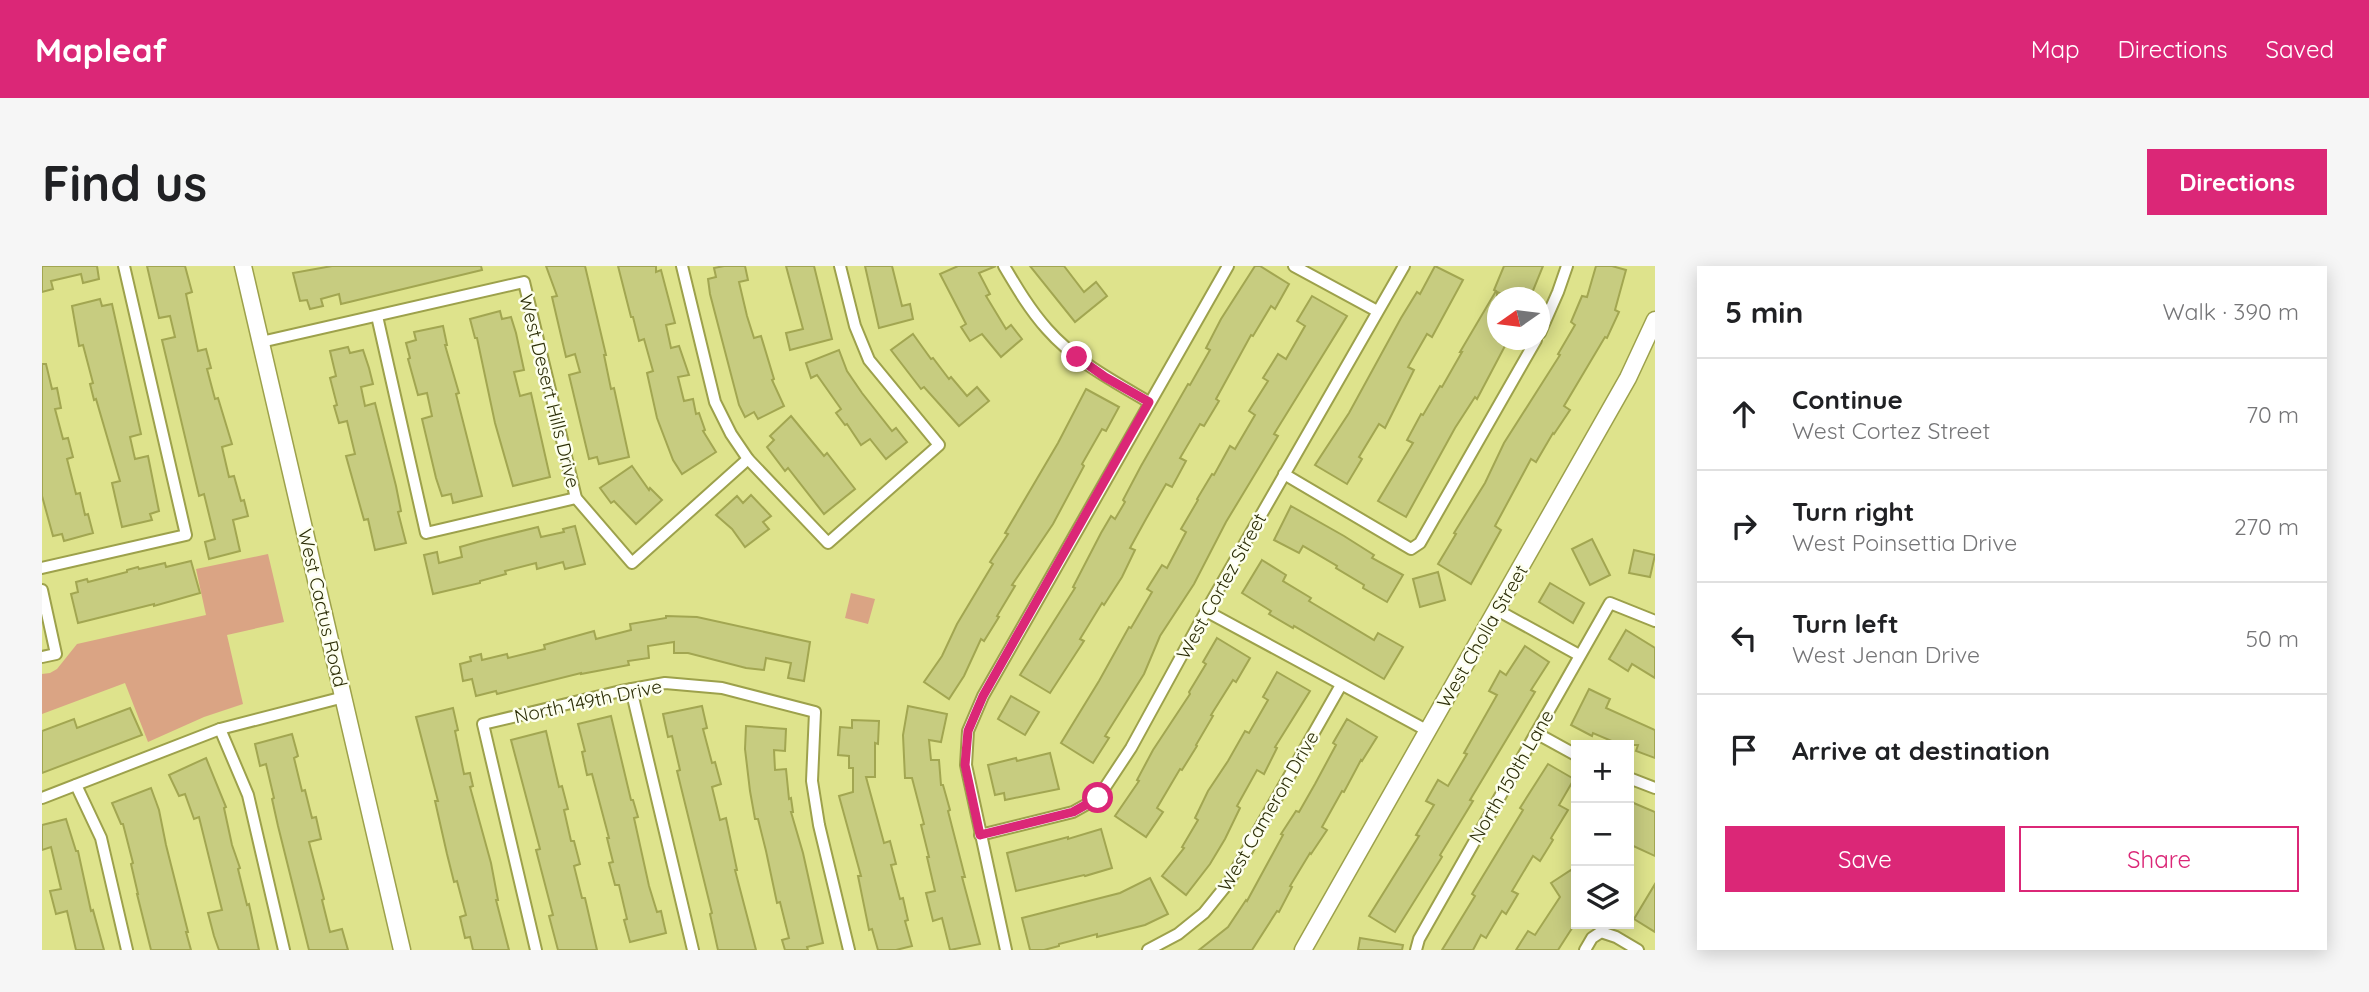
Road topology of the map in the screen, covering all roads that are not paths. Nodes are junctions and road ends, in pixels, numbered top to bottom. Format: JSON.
{"nodes":[{"id":1,"x":124,"y":266,"type":"edge"},
{"id":2,"x":243,"y":266,"type":"edge"},
{"id":3,"x":682,"y":266,"type":"edge"},
{"id":4,"x":840,"y":266,"type":"edge"},
{"id":5,"x":1004,"y":266,"type":"edge"},
{"id":6,"x":1227,"y":266,"type":"edge"},
{"id":7,"x":1294,"y":266,"type":"edge"},
{"id":8,"x":1404,"y":266,"type":"edge"},
{"id":9,"x":1567,"y":266,"type":"edge"},
{"id":10,"x":1550,"y":309,"type":"edge"},
{"id":11,"x":1377,"y":311,"type":"junction"},
{"id":12,"x":377,"y":316,"type":"junction"},
{"id":13,"x":1655,"y":320,"type":"edge"},
{"id":14,"x":261,"y":342,"type":"junction"},
{"id":15,"x":1530,"y":350,"type":"edge"},
{"id":16,"x":1149,"y":402,"type":"junction"},
{"id":17,"x":748,"y":459,"type":"junction"},
{"id":18,"x":1284,"y":474,"type":"junction"},
{"id":19,"x":576,"y":498,"type":"junction"},
{"id":20,"x":42,"y":568,"type":"edge"},
{"id":21,"x":42,"y":590,"type":"edge"},
{"id":22,"x":1497,"y":610,"type":"junction"},
{"id":23,"x":1206,"y":611,"type":"junction"},
{"id":24,"x":1655,"y":621,"type":"edge"},
{"id":25,"x":1578,"y":655,"type":"junction"},
{"id":26,"x":42,"y":657,"type":"edge"},
{"id":27,"x":1341,"y":685,"type":"junction"},
{"id":28,"x":631,"y":689,"type":"junction"},
{"id":29,"x":344,"y":697,"type":"junction"},
{"id":30,"x":220,"y":729,"type":"junction"},
{"id":31,"x":1428,"y":731,"type":"junction"},
{"id":32,"x":1536,"y":733,"type":"junction"},
{"id":33,"x":1571,"y":752,"type":"edge"},
{"id":34,"x":1634,"y":780,"type":"edge"},
{"id":35,"x":76,"y":785,"type":"junction"},
{"id":36,"x":1655,"y":788,"type":"edge"},
{"id":37,"x":42,"y":798,"type":"edge"},
{"id":38,"x":980,"y":835,"type":"junction"},
{"id":39,"x":127,"y":950,"type":"edge"},
{"id":40,"x":284,"y":950,"type":"edge"},
{"id":41,"x":402,"y":950,"type":"edge"},
{"id":42,"x":536,"y":950,"type":"edge"},
{"id":43,"x":693,"y":950,"type":"edge"},
{"id":44,"x":849,"y":950,"type":"edge"},
{"id":45,"x":1006,"y":950,"type":"edge"},
{"id":46,"x":1148,"y":950,"type":"edge"},
{"id":47,"x":1303,"y":950,"type":"edge"},
{"id":48,"x":1416,"y":950,"type":"edge"},
{"id":49,"x":1586,"y":950,"type":"edge"},
{"id":50,"x":1638,"y":950,"type":"edge"}],
"edges":[{"from":1,"to":20,"type":"street"},
{"from":2,"to":14,"type":"street","name":"West Cactus Road"},
{"from":3,"to":17,"type":"street"},
{"from":4,"to":17,"type":"street"},
{"from":5,"to":16,"type":"street"},
{"from":6,"to":16,"type":"street"},
{"from":7,"to":11,"type":"street"},
{"from":8,"to":11,"type":"street","name":"West Cortez Street"},
{"from":9,"to":10,"type":"street"},
{"from":11,"to":18,"type":"street","name":"West Cortez Street"},
{"from":12,"to":14,"type":"street"},
{"from":12,"to":19,"type":"street","name":"West Desert Hills Drive"},
{"from":12,"to":19,"type":"street"},
{"from":13,"to":22,"type":"street","name":"West Cholla Street"},
{"from":14,"to":29,"type":"street","name":"West Cactus Road"},
{"from":15,"to":18,"type":"street"},
{"from":16,"to":38,"type":"street"},
{"from":17,"to":19,"type":"street","name":"West Desert Hills Drive"},
{"from":18,"to":23,"type":"street","name":"West Cortez Street"},
{"from":21,"to":26,"type":"street"},
{"from":22,"to":25,"type":"street"},
{"from":22,"to":31,"type":"street","name":"West Cholla Street"},
{"from":23,"to":27,"type":"street"},
{"from":23,"to":38,"type":"street","name":"West Cortez Street"},
{"from":24,"to":25,"type":"street","name":"North 150th Lane"},
{"from":25,"to":32,"type":"street","name":"North 150th Lane"},
{"from":27,"to":31,"type":"street"},
{"from":27,"to":46,"type":"street","name":"West Cameron Drive"},
{"from":28,"to":42,"type":"street","name":"North 149th Drive"},
{"from":28,"to":43,"type":"street"},
{"from":28,"to":44,"type":"street","name":"North 149th Drive"},
{"from":29,"to":30,"type":"street"},
{"from":29,"to":41,"type":"street","name":"West Cactus Road"},
{"from":30,"to":35,"type":"street"},
{"from":30,"to":40,"type":"street"},
{"from":31,"to":47,"type":"street","name":"West Cholla Street"},
{"from":32,"to":33,"type":"street"},
{"from":32,"to":48,"type":"street","name":"North 150th Lane"},
{"from":34,"to":36,"type":"street"},
{"from":35,"to":37,"type":"street"},
{"from":35,"to":39,"type":"street"},
{"from":38,"to":45,"type":"street"},
{"from":49,"to":50,"type":"street"}]}
